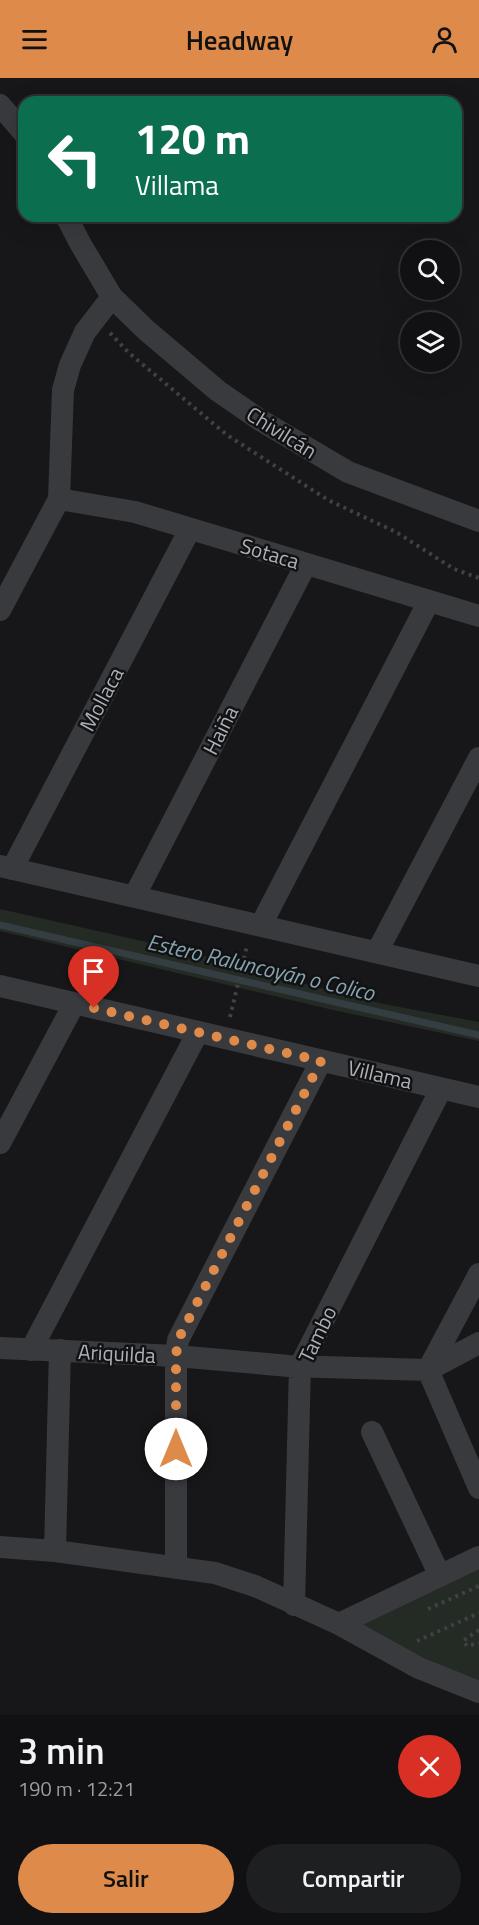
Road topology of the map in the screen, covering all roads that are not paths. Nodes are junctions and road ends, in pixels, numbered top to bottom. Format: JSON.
{"nodes":[{"id":1,"x":0,"y":105,"type":"edge"},
{"id":2,"x":18,"y":126,"type":"edge"},
{"id":3,"x":69,"y":222,"type":"edge"},
{"id":4,"x":112,"y":297,"type":"junction"},
{"id":5,"x":58,"y":499,"type":"junction"},
{"id":6,"x":479,"y":521,"type":"edge"},
{"id":7,"x":190,"y":529,"type":"junction"},
{"id":8,"x":306,"y":564,"type":"junction"},
{"id":9,"x":429,"y":601,"type":"junction"},
{"id":10,"x":0,"y":610,"type":"edge"},
{"id":11,"x":479,"y":616,"type":"edge"},
{"id":12,"x":479,"y":758,"type":"edge"},
{"id":13,"x":6,"y":867,"type":"edge"},
{"id":14,"x":135,"y":895,"type":"junction"},
{"id":15,"x":254,"y":933,"type":"junction"},
{"id":16,"x":377,"y":952,"type":"junction"},
{"id":17,"x":479,"y":976,"type":"edge"},
{"id":18,"x":0,"y":986,"type":"edge"},
{"id":19,"x":74,"y":1004,"type":"junction"},
{"id":20,"x":198,"y":1032,"type":"junction"},
{"id":21,"x":321,"y":1061,"type":"junction"},
{"id":22,"x":441,"y":1089,"type":"junction"},
{"id":23,"x":479,"y":1097,"type":"edge"},
{"id":24,"x":0,"y":1143,"type":"edge"},
{"id":25,"x":479,"y":1274,"type":"edge"},
{"id":26,"x":479,"y":1343,"type":"edge"},
{"id":27,"x":0,"y":1348,"type":"edge"},
{"id":28,"x":31,"y":1350,"type":"junction"},
{"id":29,"x":60,"y":1350,"type":"junction"},
{"id":30,"x":176,"y":1356,"type":"junction"},
{"id":31,"x":300,"y":1366,"type":"junction"},
{"id":32,"x":428,"y":1370,"type":"junction"},
{"id":33,"x":372,"y":1432,"type":"dead end"},
{"id":34,"x":479,"y":1488,"type":"edge"},
{"id":35,"x":0,"y":1547,"type":"edge"},
{"id":36,"x":55,"y":1551,"type":"junction"},
{"id":37,"x":479,"y":1557,"type":"edge"},
{"id":38,"x":176,"y":1566,"type":"junction"},
{"id":39,"x":440,"y":1576,"type":"junction"},
{"id":40,"x":294,"y":1605,"type":"junction"},
{"id":41,"x":339,"y":1624,"type":"junction"},
{"id":42,"x":479,"y":1692,"type":"edge"}],
"edges":[{"from":1,"to":2,"type":"street"},
{"from":3,"to":4,"type":"street","name":"Chivilcán"},
{"from":4,"to":5,"type":"street"},
{"from":4,"to":6,"type":"street","name":"Chivilcán"},
{"from":5,"to":7,"type":"street","name":"Sotaca"},
{"from":5,"to":10,"type":"street"},
{"from":7,"to":8,"type":"street","name":"Sotaca"},
{"from":7,"to":13,"type":"street","name":"Mollaca"},
{"from":8,"to":9,"type":"street","name":"Sotaca"},
{"from":8,"to":14,"type":"street","name":"Haiña"},
{"from":9,"to":11,"type":"street","name":"Sotaca"},
{"from":9,"to":15,"type":"street"},
{"from":12,"to":16,"type":"street"},
{"from":13,"to":14,"type":"street"},
{"from":14,"to":15,"type":"street"},
{"from":15,"to":16,"type":"street"},
{"from":16,"to":17,"type":"street"},
{"from":18,"to":19,"type":"street","name":"Villama"},
{"from":19,"to":20,"type":"street","name":"Villama"},
{"from":19,"to":24,"type":"street"},
{"from":20,"to":21,"type":"street","name":"Villama"},
{"from":20,"to":28,"type":"street"},
{"from":21,"to":22,"type":"street","name":"Villama"},
{"from":21,"to":30,"type":"street"},
{"from":22,"to":23,"type":"street","name":"Villama"},
{"from":22,"to":31,"type":"street","name":"Tambo"},
{"from":25,"to":32,"type":"street"},
{"from":26,"to":32,"type":"street","name":"Ariquilda"},
{"from":27,"to":28,"type":"street","name":"Ariquilda"},
{"from":28,"to":29,"type":"street","name":"Ariquilda"},
{"from":29,"to":30,"type":"street","name":"Ariquilda"},
{"from":29,"to":36,"type":"street"},
{"from":30,"to":31,"type":"street","name":"Ariquilda"},
{"from":30,"to":38,"type":"street"},
{"from":31,"to":32,"type":"street","name":"Ariquilda"},
{"from":31,"to":40,"type":"street","name":"Tambo"},
{"from":32,"to":34,"type":"street"},
{"from":33,"to":39,"type":"street"},
{"from":35,"to":36,"type":"street"},
{"from":36,"to":38,"type":"street"},
{"from":37,"to":39,"type":"street"},
{"from":38,"to":40,"type":"street"},
{"from":39,"to":41,"type":"street"},
{"from":40,"to":41,"type":"street"},
{"from":41,"to":42,"type":"street"}]}
